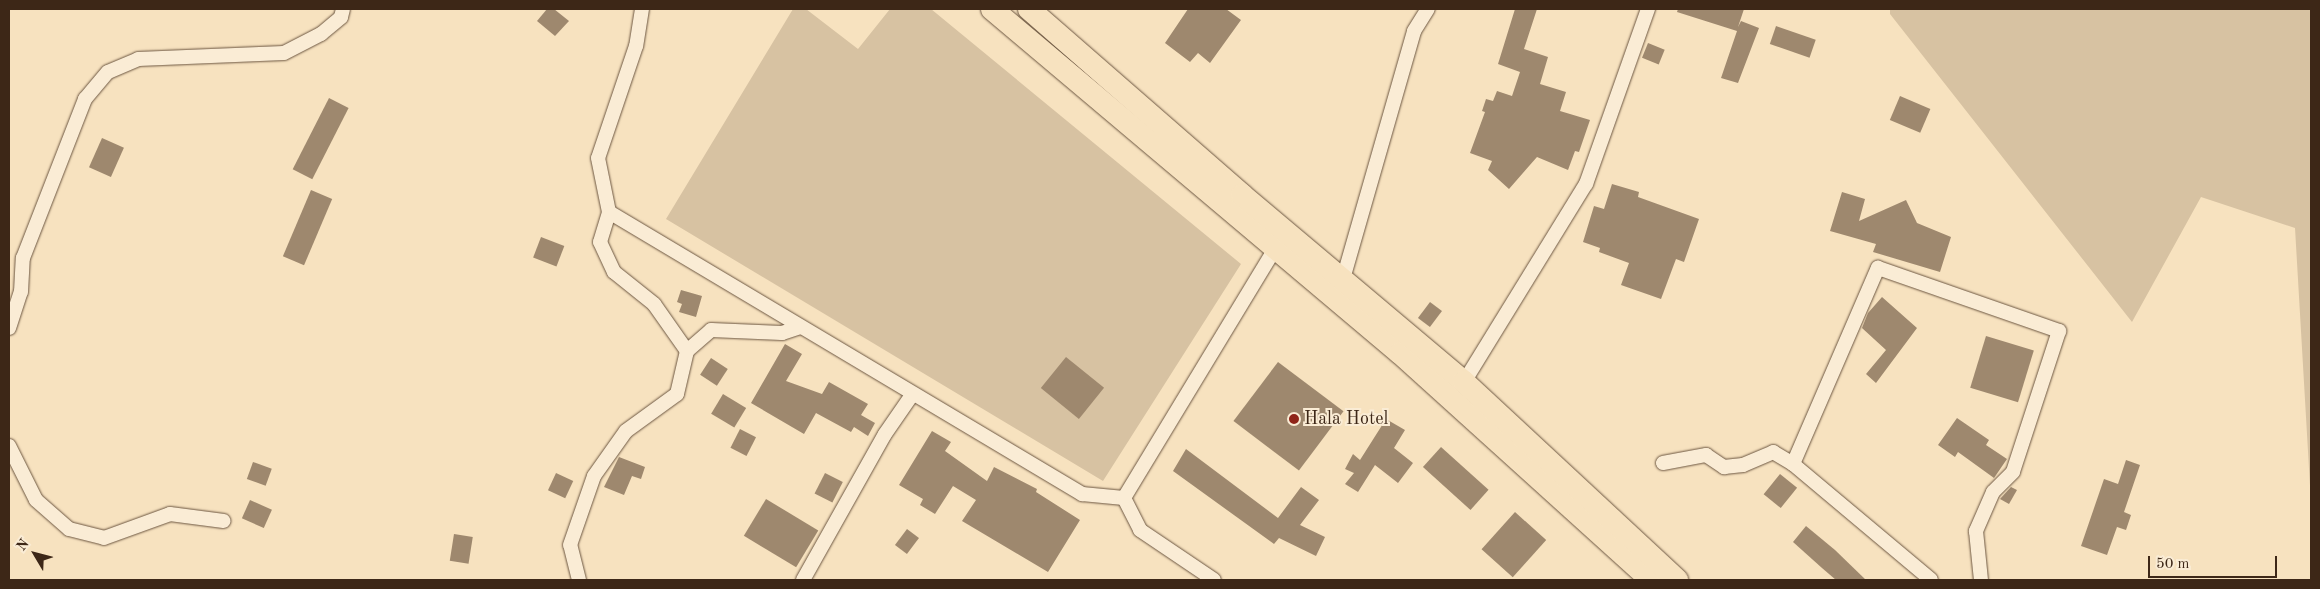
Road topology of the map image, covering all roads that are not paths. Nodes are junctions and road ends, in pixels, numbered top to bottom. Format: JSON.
{"nodes":[{"id":1,"x":343,"y":9,"type":"edge"},
{"id":2,"x":642,"y":9,"type":"edge"},
{"id":3,"x":992,"y":9,"type":"edge"},
{"id":4,"x":1029,"y":9,"type":"edge"},
{"id":5,"x":1428,"y":9,"type":"edge"},
{"id":6,"x":1648,"y":9,"type":"edge"},
{"id":7,"x":1140,"y":120,"type":"junction"},
{"id":8,"x":610,"y":212,"type":"junction"},
{"id":9,"x":1275,"y":249,"type":"junction"},
{"id":10,"x":1343,"y":277,"type":"junction"},
{"id":11,"x":1337,"y":301,"type":"junction"},
{"id":12,"x":800,"y":327,"type":"junction"},
{"id":13,"x":9,"y":328,"type":"edge"},
{"id":14,"x":686,"y":350,"type":"junction"},
{"id":15,"x":1464,"y":382,"type":"junction"},
{"id":16,"x":912,"y":395,"type":"junction"},
{"id":17,"x":9,"y":446,"type":"edge"},
{"id":18,"x":1664,"y":463,"type":"dead end"},
{"id":19,"x":1793,"y":464,"type":"junction"},
{"id":20,"x":1124,"y":498,"type":"junction"},
{"id":21,"x":224,"y":521,"type":"dead end"},
{"id":22,"x":580,"y":580,"type":"edge"},
{"id":23,"x":803,"y":580,"type":"edge"},
{"id":24,"x":1214,"y":580,"type":"edge"},
{"id":25,"x":1651,"y":580,"type":"edge"},
{"id":26,"x":1677,"y":580,"type":"edge"},
{"id":27,"x":1931,"y":580,"type":"edge"},
{"id":28,"x":1981,"y":580,"type":"edge"}],
"edges":[{"from":1,"to":13,"type":"street"},
{"from":2,"to":8,"type":"street"},
{"from":3,"to":7,"type":"main road"},
{"from":4,"to":7,"type":"main road"},
{"from":5,"to":10,"type":"street"},
{"from":6,"to":15,"type":"street"},
{"from":7,"to":9,"type":"main road"},
{"from":7,"to":10,"type":"main road"},
{"from":8,"to":12,"type":"street"},
{"from":8,"to":14,"type":"street"},
{"from":9,"to":11,"type":"main road"},
{"from":9,"to":20,"type":"street"},
{"from":10,"to":11,"type":"street"},
{"from":10,"to":15,"type":"main road"},
{"from":11,"to":25,"type":"main road"},
{"from":12,"to":14,"type":"street"},
{"from":12,"to":16,"type":"street"},
{"from":14,"to":22,"type":"street"},
{"from":15,"to":26,"type":"main road"},
{"from":16,"to":20,"type":"street"},
{"from":16,"to":23,"type":"street"},
{"from":17,"to":21,"type":"street"},
{"from":18,"to":19,"type":"street"},
{"from":19,"to":27,"type":"street"},
{"from":19,"to":28,"type":"street"},
{"from":20,"to":24,"type":"street"}]}
